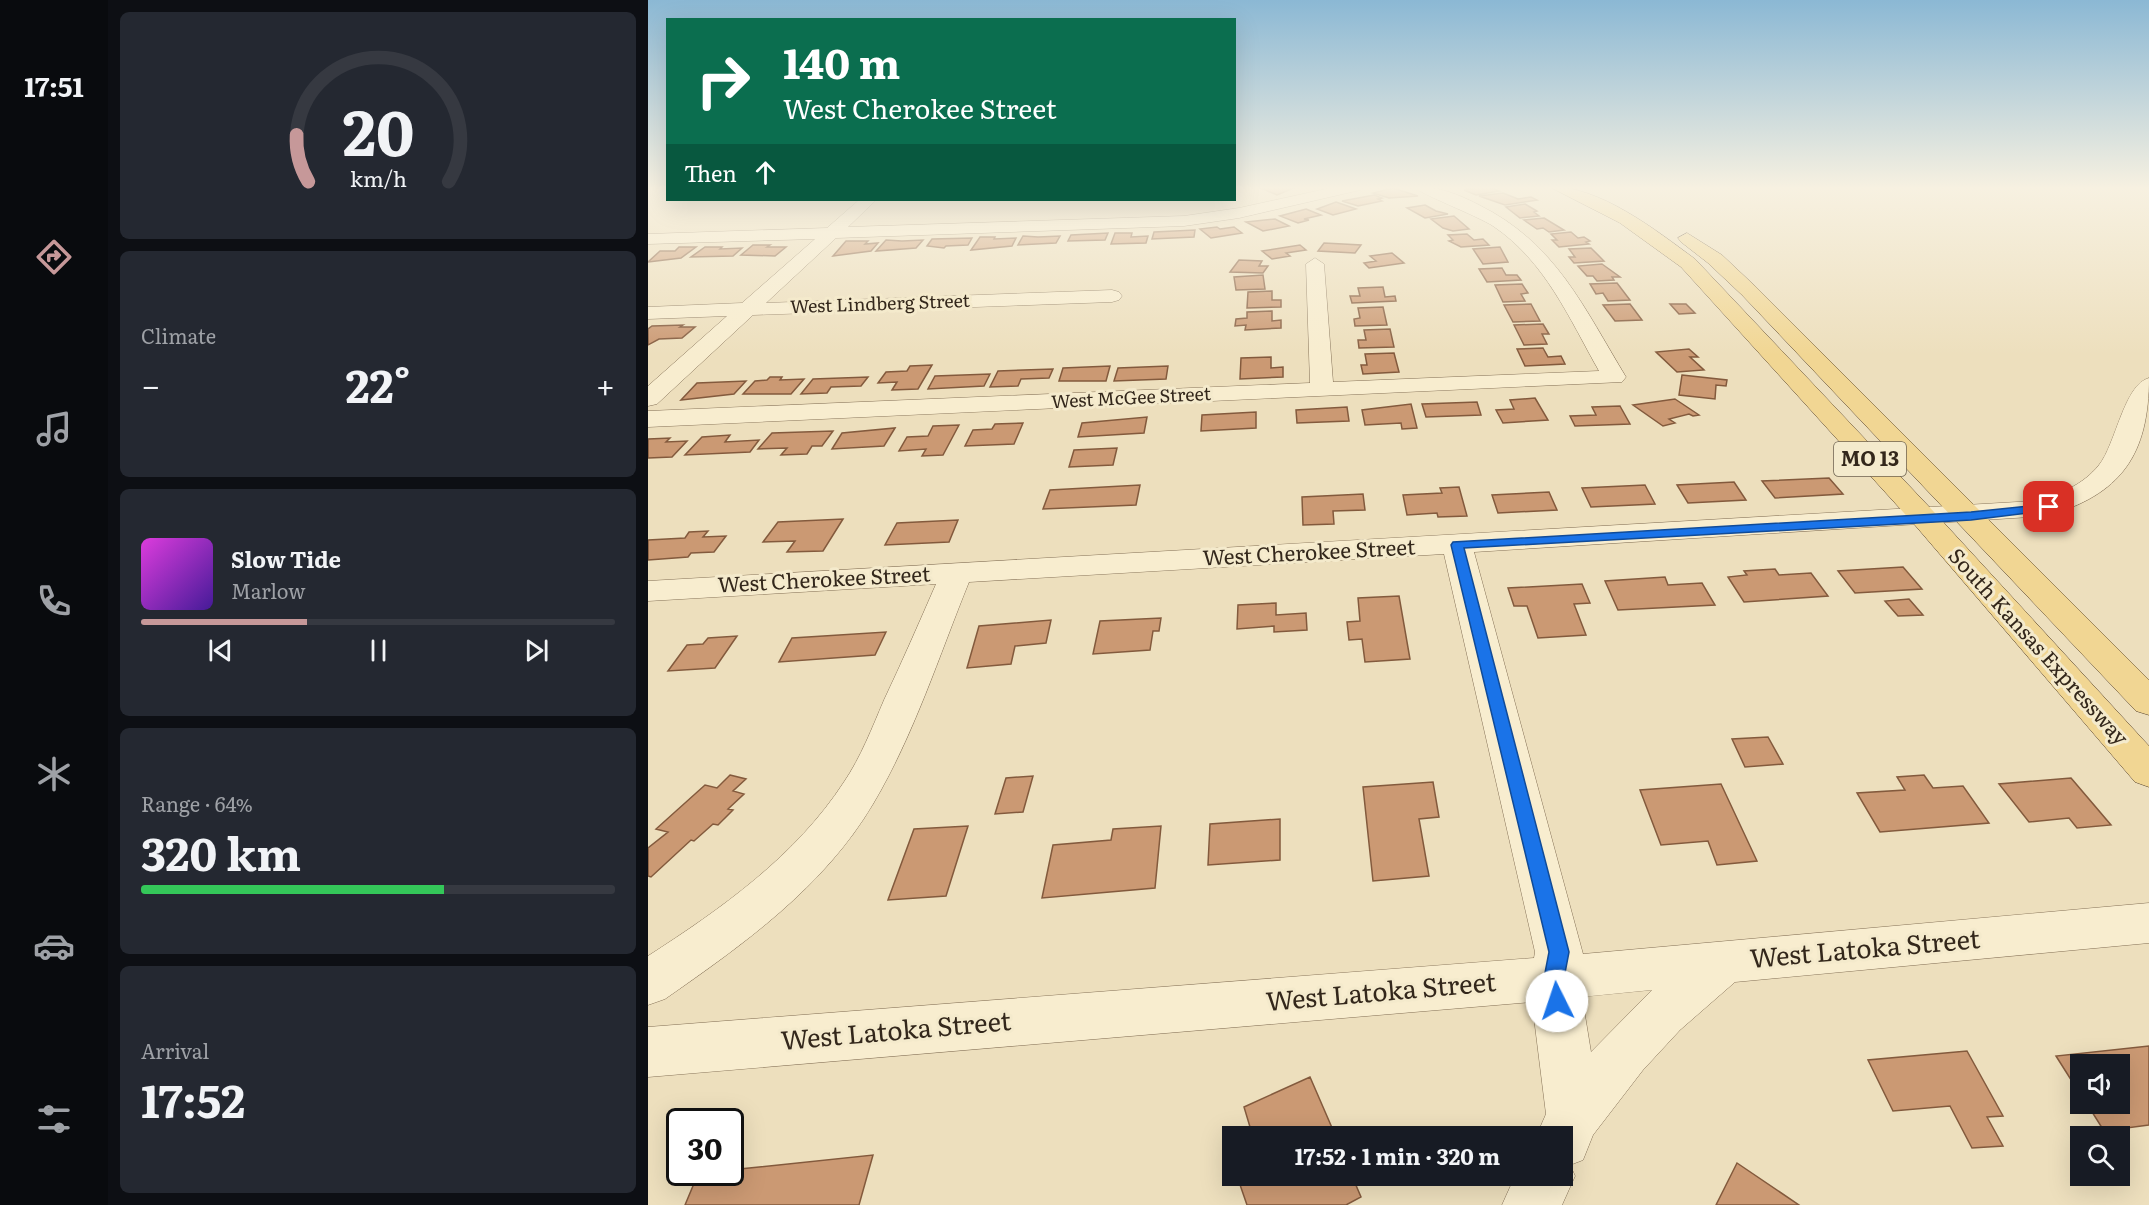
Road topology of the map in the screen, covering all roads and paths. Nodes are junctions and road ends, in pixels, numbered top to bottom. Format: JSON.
{"nodes":[{"id":1,"x":821,"y":243,"type":"edge"},
{"id":2,"x":1523,"y":243,"type":"edge"},
{"id":3,"x":1663,"y":243,"type":"edge"},
{"id":4,"x":1695,"y":243,"type":"edge"},
{"id":5,"x":1315,"y":264,"type":"dead end"},
{"id":6,"x":1112,"y":296,"type":"dead end"},
{"id":7,"x":748,"y":309,"type":"junction"},
{"id":8,"x":648,"y":314,"type":"edge"},
{"id":9,"x":2149,"y":385,"type":"edge"},
{"id":10,"x":1322,"y":390,"type":"junction"},
{"id":11,"x":648,"y":399,"type":"edge"},
{"id":12,"x":648,"y":419,"type":"edge"},
{"id":13,"x":1971,"y":516,"type":"junction"},
{"id":14,"x":1924,"y":518,"type":"junction"},
{"id":15,"x":1457,"y":545,"type":"junction"},
{"id":16,"x":957,"y":572,"type":"junction"},
{"id":17,"x":648,"y":591,"type":"edge"},
{"id":18,"x":2149,"y":702,"type":"edge"},
{"id":19,"x":2149,"y":772,"type":"edge"},
{"id":20,"x":2149,"y":923,"type":"edge"},
{"id":21,"x":1726,"y":961,"type":"junction"},
{"id":22,"x":1554,"y":978,"type":"junction"},
{"id":23,"x":648,"y":983,"type":"edge"},
{"id":24,"x":648,"y":1052,"type":"edge"},
{"id":25,"x":1568,"y":1126,"type":"edge"},
{"id":26,"x":1569,"y":1126,"type":"edge"},
{"id":27,"x":1541,"y":1186,"type":"edge"},
{"id":28,"x":1531,"y":1205,"type":"edge"}],
"edges":[{"from":1,"to":7,"type":"street"},
{"from":2,"to":10,"type":"street","name":"West McGee Street"},
{"from":3,"to":14,"type":"main road","name":"South Kansas Expressway","number":"MO 13"},
{"from":4,"to":13,"type":"main road","name":"South Kansas Expressway","number":"MO 13"},
{"from":5,"to":10,"type":"street"},
{"from":6,"to":7,"type":"street","name":"West Lindberg Street"},
{"from":7,"to":8,"type":"street","name":"West Lindberg Street"},
{"from":7,"to":11,"type":"street"},
{"from":9,"to":13,"type":"street","name":"West Cherokee Street"},
{"from":10,"to":12,"type":"street","name":"West McGee Street"},
{"from":13,"to":14,"type":"street","name":"West Cherokee Street"},
{"from":13,"to":18,"type":"main road","name":"South Kansas Expressway","number":"MO 13"},
{"from":14,"to":15,"type":"street","name":"West Cherokee Street"},
{"from":14,"to":19,"type":"main road","name":"South Kansas Expressway","number":"MO 13"},
{"from":15,"to":16,"type":"street","name":"West Cherokee Street"},
{"from":15,"to":22,"type":"street"},
{"from":16,"to":17,"type":"street","name":"West Cherokee Street"},
{"from":16,"to":23,"type":"street"},
{"from":20,"to":21,"type":"street","name":"West Latoka Street"},
{"from":21,"to":22,"type":"street","name":"West Latoka Street"},
{"from":21,"to":26,"type":"street"},
{"from":22,"to":24,"type":"street","name":"West Latoka Street"},
{"from":22,"to":25,"type":"street"},
{"from":27,"to":28,"type":"street"}]}
